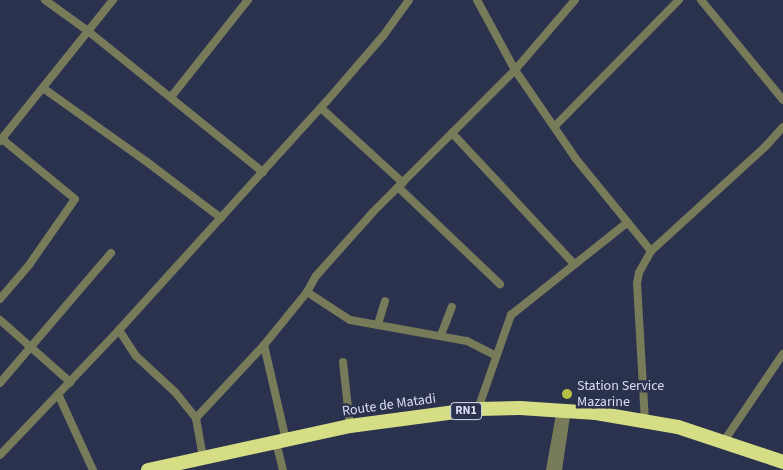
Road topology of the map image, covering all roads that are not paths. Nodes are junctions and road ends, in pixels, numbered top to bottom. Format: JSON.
{"nodes":[{"id":1,"x":45,"y":0,"type":"edge"},
{"id":2,"x":113,"y":0,"type":"edge"},
{"id":3,"x":248,"y":0,"type":"edge"},
{"id":4,"x":409,"y":0,"type":"edge"},
{"id":5,"x":477,"y":0,"type":"edge"},
{"id":6,"x":575,"y":0,"type":"edge"},
{"id":7,"x":679,"y":0,"type":"edge"},
{"id":8,"x":701,"y":0,"type":"edge"},
{"id":9,"x":88,"y":31,"type":"junction"},
{"id":10,"x":515,"y":70,"type":"junction"},
{"id":11,"x":43,"y":88,"type":"junction"},
{"id":12,"x":171,"y":98,"type":"junction"},
{"id":13,"x":783,"y":100,"type":"edge"},
{"id":14,"x":321,"y":108,"type":"junction"},
{"id":15,"x":555,"y":126,"type":"junction"},
{"id":16,"x":783,"y":127,"type":"edge"},
{"id":17,"x":452,"y":133,"type":"junction"},
{"id":18,"x":1,"y":140,"type":"edge"},
{"id":19,"x":263,"y":172,"type":"junction"},
{"id":20,"x":400,"y":185,"type":"junction"},
{"id":21,"x":221,"y":218,"type":"junction"},
{"id":22,"x":628,"y":222,"type":"junction"},
{"id":23,"x":651,"y":251,"type":"junction"},
{"id":24,"x":111,"y":253,"type":"dead end"},
{"id":25,"x":574,"y":264,"type":"junction"},
{"id":26,"x":500,"y":284,"type":"dead end"},
{"id":27,"x":306,"y":292,"type":"junction"},
{"id":28,"x":0,"y":299,"type":"edge"},
{"id":29,"x":385,"y":301,"type":"dead end"},
{"id":30,"x":452,"y":307,"type":"dead end"},
{"id":31,"x":0,"y":320,"type":"edge"},
{"id":32,"x":378,"y":324,"type":"junction"},
{"id":33,"x":119,"y":330,"type":"junction"},
{"id":34,"x":441,"y":335,"type":"junction"},
{"id":35,"x":264,"y":345,"type":"junction"},
{"id":36,"x":31,"y":348,"type":"junction"},
{"id":37,"x":783,"y":354,"type":"edge"},
{"id":38,"x":496,"y":356,"type":"junction"},
{"id":39,"x":342,"y":362,"type":"dead end"},
{"id":40,"x":70,"y":382,"type":"junction"},
{"id":41,"x":0,"y":383,"type":"edge"},
{"id":42,"x":58,"y":394,"type":"junction"},
{"id":43,"x":478,"y":409,"type":"junction"},
{"id":44,"x":564,"y":409,"type":"junction"},
{"id":45,"x":196,"y":418,"type":"junction"},
{"id":46,"x":645,"y":421,"type":"junction"},
{"id":47,"x":350,"y":426,"type":"junction"},
{"id":48,"x":281,"y":441,"type":"junction"},
{"id":49,"x":724,"y":441,"type":"junction"},
{"id":50,"x":0,"y":454,"type":"edge"},
{"id":51,"x":203,"y":457,"type":"junction"},
{"id":52,"x":783,"y":462,"type":"edge"},
{"id":53,"x":94,"y":470,"type":"edge"},
{"id":54,"x":148,"y":470,"type":"edge"},
{"id":55,"x":283,"y":470,"type":"edge"},
{"id":56,"x":550,"y":470,"type":"edge"},
{"id":57,"x":558,"y":470,"type":"edge"}],
"edges":[{"from":1,"to":9,"type":"street"},
{"from":2,"to":9,"type":"street"},
{"from":3,"to":12,"type":"street"},
{"from":4,"to":14,"type":"street"},
{"from":5,"to":10,"type":"street"},
{"from":6,"to":10,"type":"street"},
{"from":7,"to":15,"type":"street"},
{"from":8,"to":13,"type":"street"},
{"from":9,"to":11,"type":"street"},
{"from":9,"to":12,"type":"street"},
{"from":10,"to":15,"type":"street"},
{"from":10,"to":17,"type":"street"},
{"from":11,"to":18,"type":"street"},
{"from":11,"to":21,"type":"street"},
{"from":12,"to":19,"type":"street"},
{"from":14,"to":19,"type":"street"},
{"from":14,"to":20,"type":"street"},
{"from":15,"to":22,"type":"street"},
{"from":16,"to":23,"type":"street"},
{"from":17,"to":20,"type":"street"},
{"from":17,"to":25,"type":"street"},
{"from":18,"to":28,"type":"street"},
{"from":19,"to":21,"type":"street"},
{"from":20,"to":26,"type":"street"},
{"from":20,"to":27,"type":"street"},
{"from":21,"to":33,"type":"street"},
{"from":22,"to":23,"type":"street"},
{"from":22,"to":25,"type":"street"},
{"from":23,"to":46,"type":"street"},
{"from":24,"to":36,"type":"street"},
{"from":25,"to":38,"type":"street"},
{"from":27,"to":32,"type":"street"},
{"from":27,"to":35,"type":"street"},
{"from":29,"to":32,"type":"street"},
{"from":30,"to":34,"type":"street"},
{"from":31,"to":36,"type":"street"},
{"from":32,"to":34,"type":"street"},
{"from":33,"to":40,"type":"street"},
{"from":33,"to":45,"type":"street"},
{"from":34,"to":38,"type":"street"},
{"from":35,"to":45,"type":"street"},
{"from":35,"to":48,"type":"street"},
{"from":36,"to":40,"type":"street"},
{"from":36,"to":41,"type":"street"},
{"from":37,"to":49,"type":"street"},
{"from":38,"to":43,"type":"street"},
{"from":39,"to":47,"type":"street"},
{"from":40,"to":42,"type":"street"},
{"from":42,"to":50,"type":"street"},
{"from":42,"to":53,"type":"street"},
{"from":43,"to":44,"type":"highway","name":"Route de Matadi","number":"RN1"},
{"from":43,"to":47,"type":"highway","name":"Route de Matadi","number":"RN1"},
{"from":44,"to":46,"type":"highway","name":"Route de Matadi","number":"RN1"},
{"from":44,"to":56,"type":"street"},
{"from":44,"to":57,"type":"street"},
{"from":45,"to":51,"type":"street"},
{"from":46,"to":49,"type":"highway","name":"Route de Matadi","number":"RN1"},
{"from":47,"to":48,"type":"highway","name":"Route de Matadi","number":"RN1"},
{"from":48,"to":51,"type":"highway","name":"Route de Matadi","number":"RN1"},
{"from":48,"to":55,"type":"street"},
{"from":49,"to":52,"type":"highway","name":"Route de Matadi","number":"RN1"},
{"from":51,"to":54,"type":"highway","name":"Route de Matadi","number":"RN1"}]}
